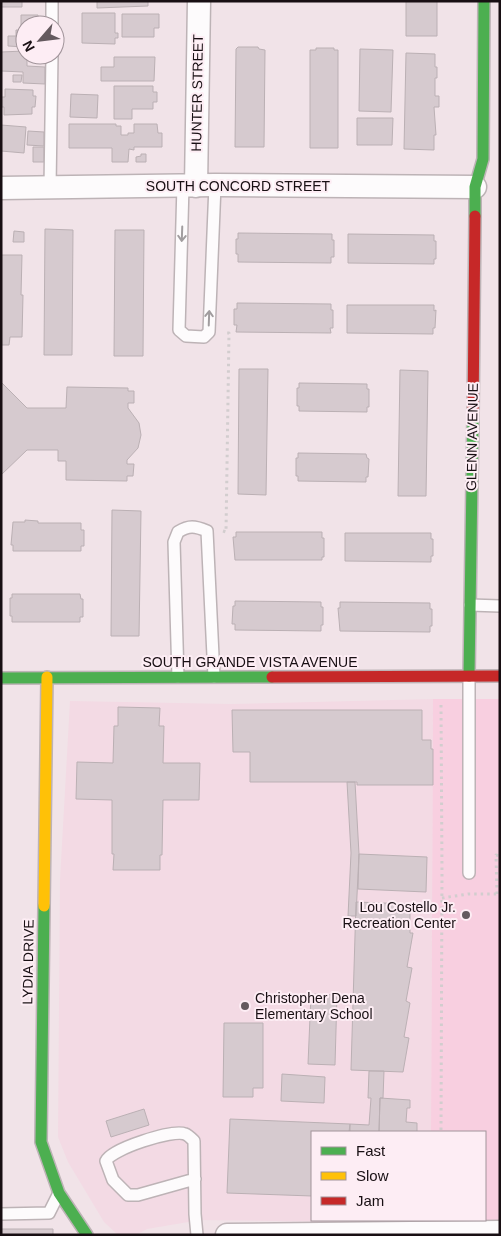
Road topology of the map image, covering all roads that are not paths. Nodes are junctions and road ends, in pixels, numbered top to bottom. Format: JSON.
{"nodes":[{"id":1,"x":52,"y":1,"type":"edge"},
{"id":2,"x":199,"y":1,"type":"edge"},
{"id":3,"x":484,"y":1,"type":"edge"},
{"id":4,"x":52,"y":15,"type":"edge"},
{"id":5,"x":52,"y":65,"type":"edge"},
{"id":6,"x":198,"y":186,"type":"junction"},
{"id":7,"x":50,"y":187,"type":"junction"},
{"id":8,"x":475,"y":187,"type":"junction"},
{"id":9,"x":1,"y":188,"type":"edge"},
{"id":10,"x":470,"y":605,"type":"junction"},
{"id":11,"x":500,"y":606,"type":"edge"},
{"id":12,"x":469,"y":676,"type":"junction"},
{"id":13,"x":500,"y":676,"type":"edge"},
{"id":14,"x":47,"y":677,"type":"junction"},
{"id":15,"x":178,"y":677,"type":"junction"},
{"id":16,"x":214,"y":677,"type":"junction"},
{"id":17,"x":1,"y":678,"type":"edge"},
{"id":18,"x":469,"y":874,"type":"dead end"},
{"id":19,"x":194,"y":1179,"type":"junction"},
{"id":20,"x":59,"y":1193,"type":"junction"},
{"id":21,"x":1,"y":1214,"type":"edge"},
{"id":22,"x":500,"y":1232,"type":"edge"},
{"id":23,"x":292,"y":1234,"type":"edge"},
{"id":24,"x":411,"y":1234,"type":"edge"},
{"id":25,"x":87,"y":1235,"type":"edge"},
{"id":26,"x":197,"y":1235,"type":"edge"},
{"id":27,"x":227,"y":1235,"type":"edge"}],
"edges":[{"from":1,"to":4,"type":"lane"},
{"from":2,"to":6,"type":"street","name":"HUNTER STREET"},
{"from":3,"to":8,"type":"street","name":"GLENN AVENUE"},
{"from":5,"to":7,"type":"lane"},
{"from":6,"to":6,"type":"lane","one_way":true},
{"from":6,"to":7,"type":"street","name":"SOUTH CONCORD STREET"},
{"from":6,"to":8,"type":"street","name":"SOUTH CONCORD STREET"},
{"from":7,"to":9,"type":"street","name":"SOUTH CONCORD STREET"},
{"from":8,"to":10,"type":"street","name":"GLENN AVENUE"},
{"from":10,"to":11,"type":"lane"},
{"from":10,"to":12,"type":"street","name":"GLENN AVENUE"},
{"from":12,"to":13,"type":"street","name":"SOUTH GRANDE VISTA AVENUE"},
{"from":12,"to":16,"type":"street","name":"SOUTH GRANDE VISTA AVENUE"},
{"from":12,"to":18,"type":"lane","name":"GLENN AVENUE"},
{"from":14,"to":15,"type":"street","name":"SOUTH GRANDE VISTA AVENUE"},
{"from":14,"to":17,"type":"street","name":"SOUTH GRANDE VISTA AVENUE"},
{"from":14,"to":20,"type":"street","name":"LYDIA DRIVE"},
{"from":15,"to":16,"type":"street","name":"SOUTH GRANDE VISTA AVENUE"},
{"from":15,"to":16,"type":"lane"},
{"from":19,"to":19,"type":"lane"},
{"from":19,"to":26,"type":"lane"},
{"from":20,"to":21,"type":"lane"},
{"from":20,"to":25,"type":"street","name":"LYDIA DRIVE"},
{"from":22,"to":24,"type":"street"},
{"from":23,"to":24,"type":"street"},
{"from":23,"to":27,"type":"street"}]}
